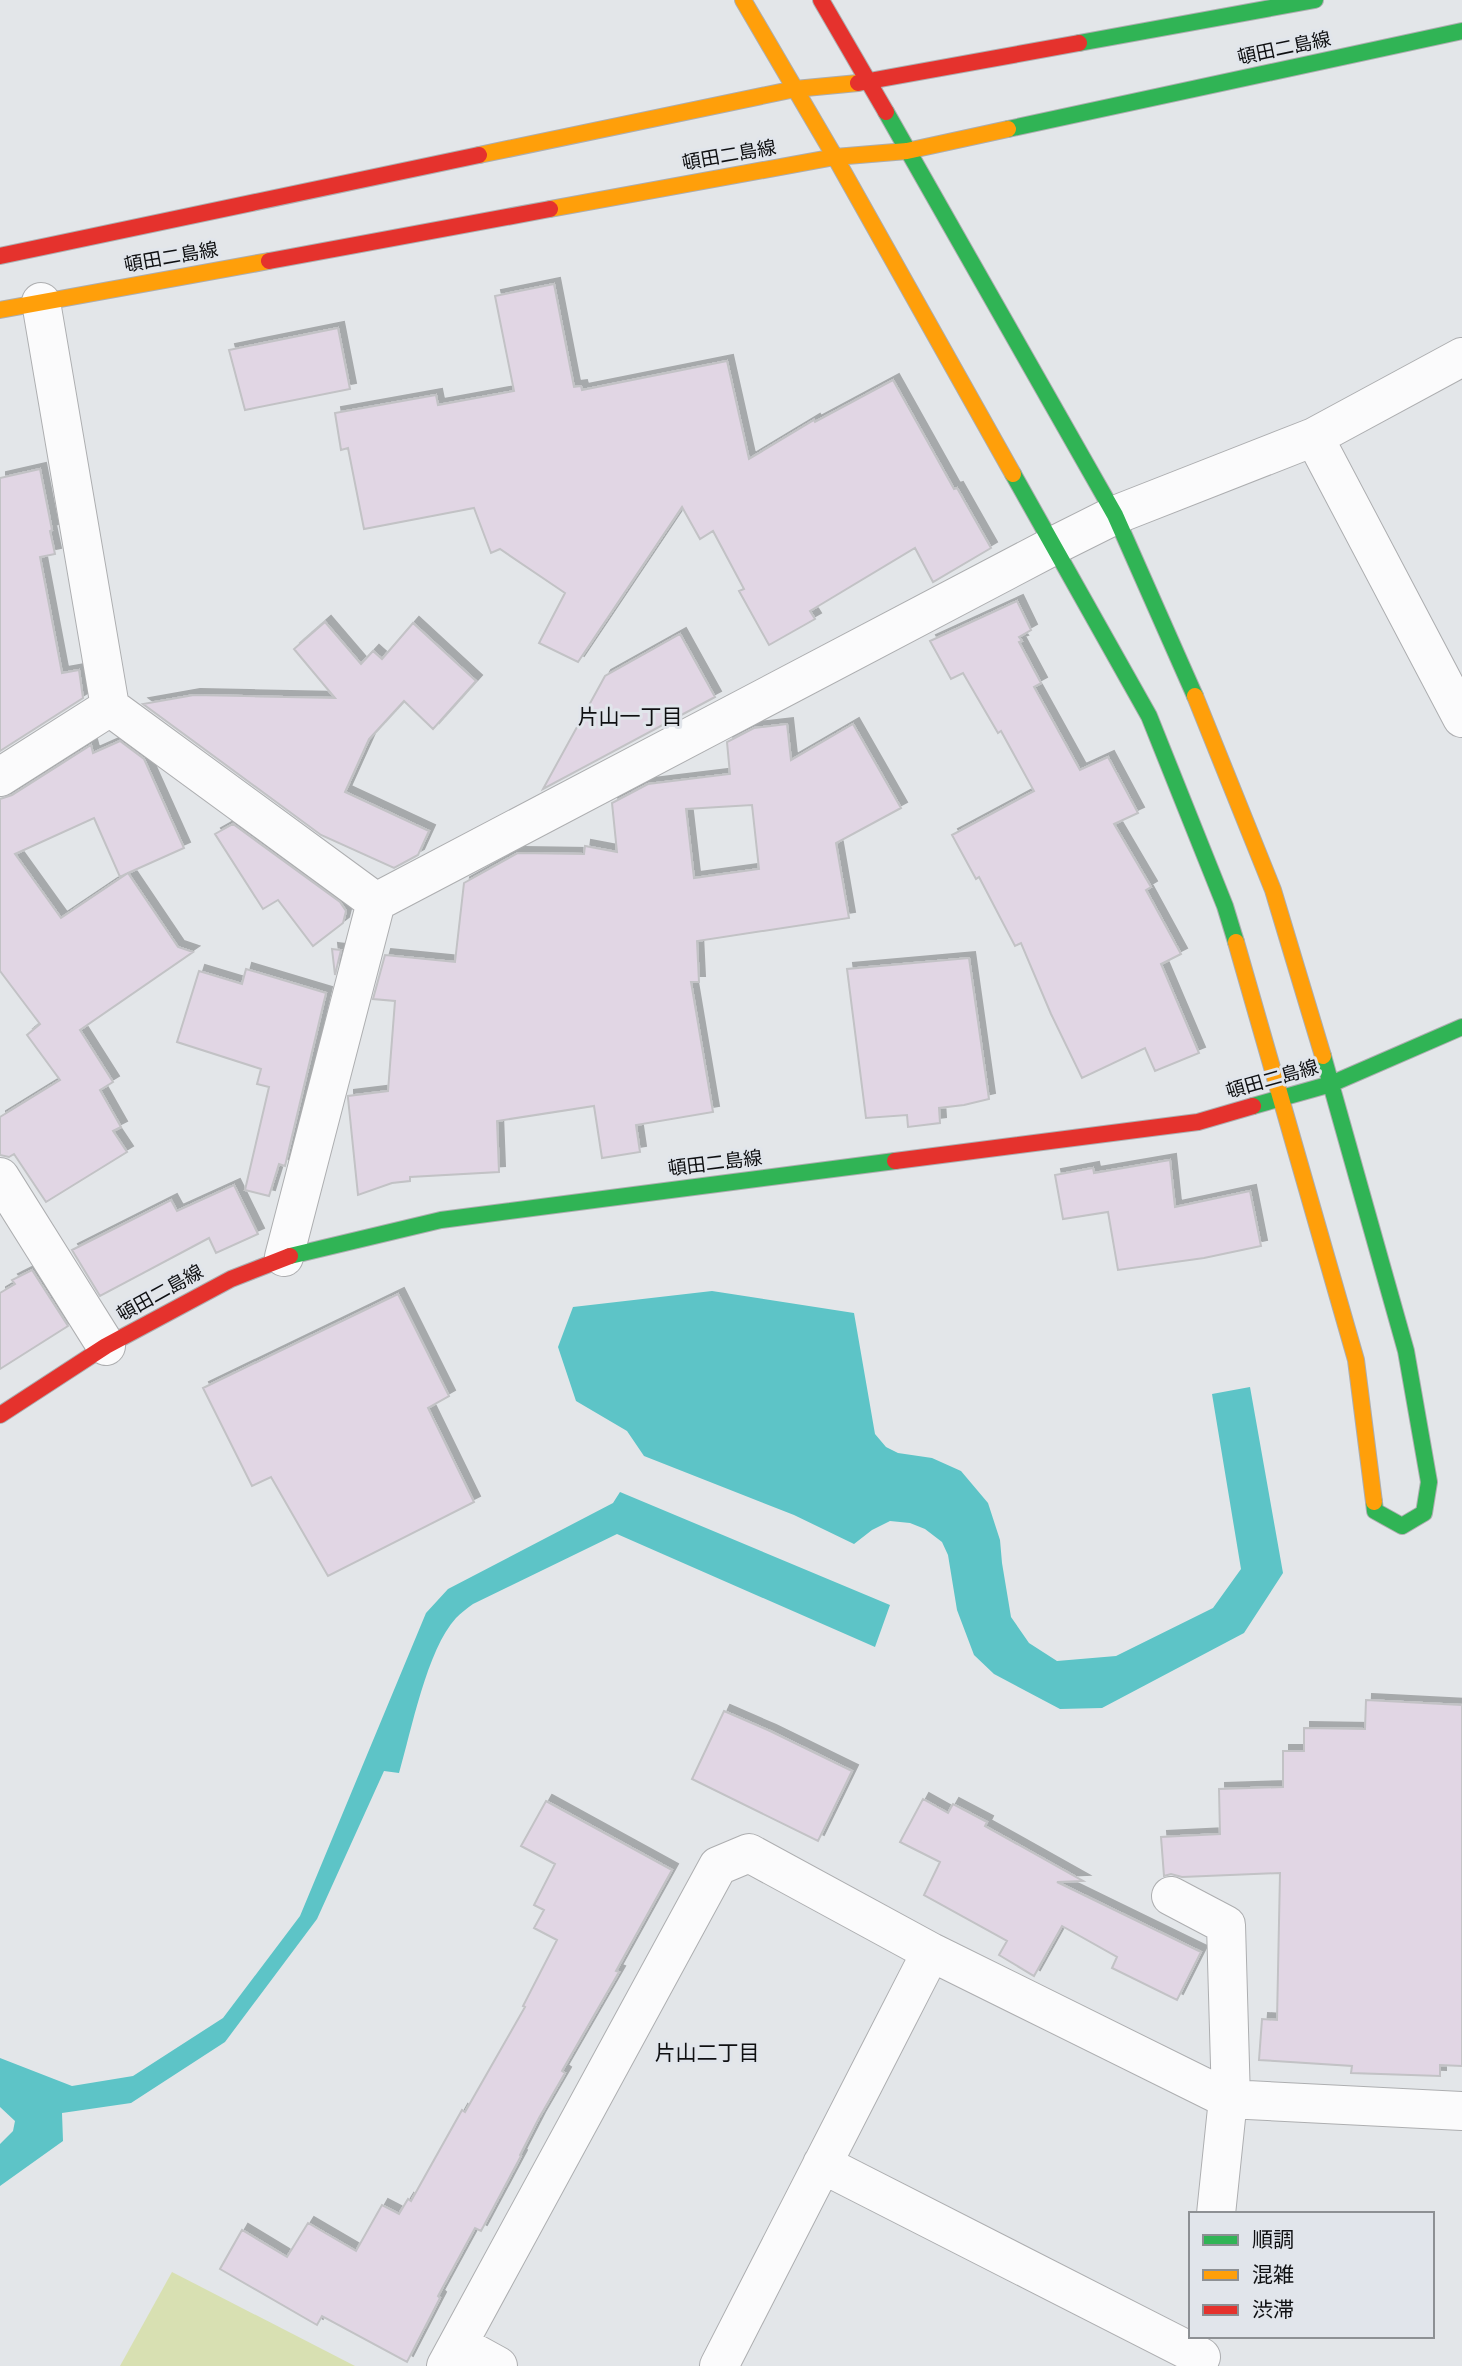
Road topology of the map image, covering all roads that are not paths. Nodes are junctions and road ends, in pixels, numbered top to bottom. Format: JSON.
{"nodes":[{"id":1,"x":743,"y":0,"type":"edge"},
{"id":2,"x":821,"y":0,"type":"edge"},
{"id":3,"x":1315,"y":0,"type":"edge"},
{"id":4,"x":1462,"y":31,"type":"edge"},
{"id":5,"x":869,"y":82,"type":"junction"},
{"id":6,"x":795,"y":89,"type":"junction"},
{"id":7,"x":907,"y":151,"type":"junction"},
{"id":8,"x":835,"y":157,"type":"junction"},
{"id":9,"x":0,"y":256,"type":"edge"},
{"id":10,"x":41,"y":302,"type":"junction"},
{"id":11,"x":0,"y":310,"type":"edge"},
{"id":12,"x":1462,"y":357,"type":"edge"},
{"id":13,"x":1314,"y":437,"type":"junction"},
{"id":14,"x":1115,"y":515,"type":"junction"},
{"id":15,"x":1055,"y":545,"type":"junction"},
{"id":16,"x":110,"y":707,"type":"junction"},
{"id":17,"x":1462,"y":718,"type":"edge"},
{"id":18,"x":0,"y":777,"type":"edge"},
{"id":19,"x":376,"y":902,"type":"junction"},
{"id":20,"x":1462,"y":1027,"type":"edge"},
{"id":21,"x":1331,"y":1084,"type":"junction"},
{"id":22,"x":1282,"y":1098,"type":"junction"},
{"id":23,"x":0,"y":1177,"type":"edge"},
{"id":24,"x":284,"y":1257,"type":"junction"},
{"id":25,"x":107,"y":1346,"type":"junction"},
{"id":26,"x":0,"y":1415,"type":"edge"},
{"id":27,"x":1171,"y":1896,"type":"dead end"},
{"id":28,"x":931,"y":1952,"type":"junction"},
{"id":29,"x":1230,"y":2100,"type":"junction"},
{"id":30,"x":1462,"y":2111,"type":"edge"},
{"id":31,"x":822,"y":2164,"type":"junction"},
{"id":32,"x":1216,"y":2212,"type":"edge"},
{"id":33,"x":1201,"y":2353,"type":"edge"},
{"id":34,"x":452,"y":2355,"type":"edge"},
{"id":35,"x":723,"y":2364,"type":"edge"},
{"id":36,"x":498,"y":2366,"type":"edge"}],
"edges":[{"from":1,"to":6,"type":"main road"},
{"from":2,"to":5,"type":"main road"},
{"from":3,"to":5,"type":"main road","name":"頓田二島線"},
{"from":4,"to":7,"type":"main road","name":"頓田二島線"},
{"from":5,"to":6,"type":"main road","name":"頓田二島線"},
{"from":5,"to":7,"type":"main road"},
{"from":6,"to":8,"type":"main road"},
{"from":6,"to":9,"type":"main road","name":"頓田二島線"},
{"from":7,"to":8,"type":"main road","name":"頓田二島線"},
{"from":7,"to":14,"type":"main road"},
{"from":8,"to":10,"type":"main road","name":"頓田二島線"},
{"from":8,"to":15,"type":"main road"},
{"from":10,"to":11,"type":"main road","name":"頓田二島線"},
{"from":10,"to":16,"type":"street"},
{"from":12,"to":13,"type":"street"},
{"from":13,"to":14,"type":"street"},
{"from":13,"to":17,"type":"street"},
{"from":14,"to":15,"type":"street"},
{"from":14,"to":21,"type":"main road"},
{"from":15,"to":19,"type":"street"},
{"from":15,"to":22,"type":"main road"},
{"from":16,"to":18,"type":"street"},
{"from":16,"to":19,"type":"street"},
{"from":19,"to":24,"type":"street"},
{"from":20,"to":21,"type":"main road","name":"頓田二島線"},
{"from":21,"to":22,"type":"main road","name":"頓田二島線"},
{"from":21,"to":22,"type":"main road"},
{"from":22,"to":24,"type":"main road","name":"頓田二島線"},
{"from":23,"to":25,"type":"street"},
{"from":24,"to":25,"type":"main road","name":"頓田二島線"},
{"from":25,"to":26,"type":"main road","name":"頓田二島線"},
{"from":27,"to":29,"type":"street"},
{"from":28,"to":29,"type":"street"},
{"from":28,"to":31,"type":"street"},
{"from":28,"to":34,"type":"street"},
{"from":29,"to":30,"type":"street"},
{"from":29,"to":32,"type":"street"},
{"from":31,"to":33,"type":"street"},
{"from":31,"to":35,"type":"street"},
{"from":34,"to":36,"type":"street"}]}
